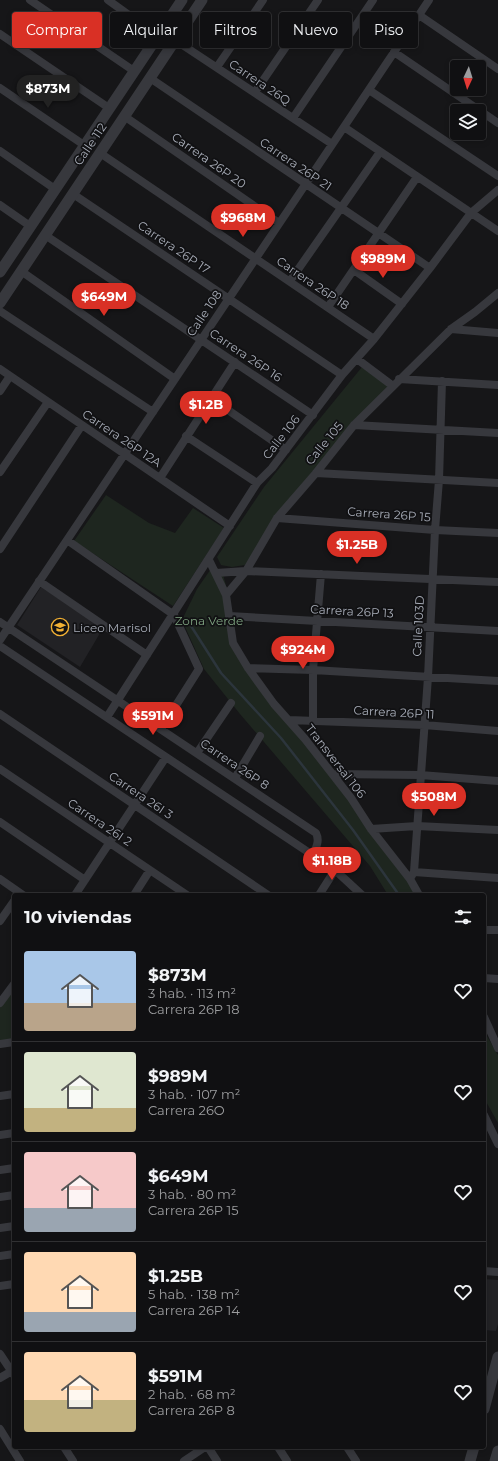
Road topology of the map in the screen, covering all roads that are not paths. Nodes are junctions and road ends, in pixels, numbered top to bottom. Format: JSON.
{"nodes":[{"id":1,"x":30,"y":0,"type":"edge"},
{"id":2,"x":109,"y":0,"type":"edge"},
{"id":3,"x":182,"y":0,"type":"edge"},
{"id":4,"x":202,"y":0,"type":"edge"},
{"id":5,"x":263,"y":0,"type":"edge"},
{"id":6,"x":318,"y":0,"type":"edge"},
{"id":7,"x":373,"y":0,"type":"edge"},
{"id":8,"x":429,"y":0,"type":"edge"},
{"id":9,"x":125,"y":12,"type":"edge"},
{"id":10,"x":174,"y":12,"type":"edge"},
{"id":11,"x":192,"y":15,"type":"edge"},
{"id":12,"x":418,"y":15,"type":"joint"},
{"id":13,"x":0,"y":34,"type":"edge"},
{"id":14,"x":150,"y":48,"type":"edge"},
{"id":15,"x":170,"y":48,"type":"edge"},
{"id":16,"x":187,"y":48,"type":"edge"},
{"id":17,"x":397,"y":48,"type":"edge"},
{"id":18,"x":394,"y":52,"type":"junction"},
{"id":19,"x":217,"y":68,"type":"junction"},
{"id":20,"x":498,"y":69,"type":"edge"},
{"id":21,"x":134,"y":71,"type":"junction"},
{"id":22,"x":150,"y":78,"type":"junction"},
{"id":23,"x":0,"y":88,"type":"edge"},
{"id":24,"x":369,"y":90,"type":"junction"},
{"id":25,"x":254,"y":92,"type":"junction"},
{"id":26,"x":110,"y":108,"type":"junction"},
{"id":27,"x":124,"y":116,"type":"junction"},
{"id":28,"x":293,"y":118,"type":"junction"},
{"id":29,"x":498,"y":123,"type":"edge"},
{"id":30,"x":344,"y":127,"type":"junction"},
{"id":31,"x":332,"y":144,"type":"junction"},
{"id":32,"x":84,"y":145,"type":"junction"},
{"id":33,"x":0,"y":151,"type":"edge"},
{"id":34,"x":380,"y":152,"type":"junction"},
{"id":35,"x":100,"y":153,"type":"junction"},
{"id":36,"x":417,"y":176,"type":"junction"},
{"id":37,"x":498,"y":176,"type":"edge"},
{"id":38,"x":305,"y":184,"type":"junction"},
{"id":39,"x":55,"y":189,"type":"junction"},
{"id":40,"x":498,"y":190,"type":"edge"},
{"id":41,"x":73,"y":194,"type":"junction"},
{"id":42,"x":0,"y":205,"type":"edge"},
{"id":43,"x":341,"y":208,"type":"junction"},
{"id":44,"x":470,"y":213,"type":"junction"},
{"id":45,"x":279,"y":223,"type":"junction"},
{"id":46,"x":30,"y":226,"type":"junction"},
{"id":47,"x":498,"y":231,"type":"edge"},
{"id":48,"x":378,"y":234,"type":"junction"},
{"id":49,"x":45,"y":235,"type":"junction"},
{"id":50,"x":256,"y":258,"type":"junction"},
{"id":51,"x":2,"y":265,"type":"edge"},
{"id":52,"x":430,"y":268,"type":"junction"},
{"id":53,"x":354,"y":270,"type":"junction"},
{"id":54,"x":21,"y":271,"type":"junction"},
{"id":55,"x":290,"y":282,"type":"junction"},
{"id":56,"x":498,"y":293,"type":"edge"},
{"id":57,"x":229,"y":298,"type":"junction"},
{"id":58,"x":0,"y":303,"type":"edge"},
{"id":59,"x":402,"y":304,"type":"junction"},
{"id":60,"x":328,"y":307,"type":"junction"},
{"id":61,"x":0,"y":311,"type":"edge"},
{"id":62,"x":451,"y":330,"type":"junction"},
{"id":63,"x":498,"y":333,"type":"edge"},
{"id":64,"x":201,"y":339,"type":"junction"},
{"id":65,"x":374,"y":339,"type":"junction"},
{"id":66,"x":356,"y":359,"type":"junction"},
{"id":67,"x":235,"y":362,"type":"junction"},
{"id":68,"x":0,"y":369,"type":"edge"},
{"id":69,"x":342,"y":375,"type":"junction"},
{"id":70,"x":10,"y":376,"type":"junction"},
{"id":71,"x":175,"y":379,"type":"junction"},
{"id":72,"x":399,"y":379,"type":"junction"},
{"id":73,"x":442,"y":381,"type":"junction"},
{"id":74,"x":498,"y":385,"type":"edge"},
{"id":75,"x":393,"y":386,"type":"junction"},
{"id":76,"x":0,"y":391,"type":"edge"},
{"id":77,"x":212,"y":399,"type":"junction"},
{"id":78,"x":48,"y":402,"type":"junction"},
{"id":79,"x":153,"y":412,"type":"junction"},
{"id":80,"x":313,"y":414,"type":"junction"},
{"id":81,"x":82,"y":424,"type":"junction"},
{"id":82,"x":354,"y":424,"type":"junction"},
{"id":83,"x":441,"y":431,"type":"junction"},
{"id":84,"x":498,"y":433,"type":"edge"},
{"id":85,"x":186,"y":436,"type":"junction"},
{"id":86,"x":286,"y":450,"type":"junction"},
{"id":87,"x":125,"y":454,"type":"junction"},
{"id":88,"x":0,"y":472,"type":"edge"},
{"id":89,"x":316,"y":473,"type":"junction"},
{"id":90,"x":160,"y":478,"type":"junction"},
{"id":91,"x":439,"y":480,"type":"junction"},
{"id":92,"x":257,"y":483,"type":"junction"},
{"id":93,"x":498,"y":483,"type":"edge"},
{"id":94,"x":277,"y":518,"type":"junction"},
{"id":95,"x":230,"y":526,"type":"junction"},
{"id":96,"x":434,"y":530,"type":"junction"},
{"id":97,"x":498,"y":533,"type":"edge"},
{"id":98,"x":67,"y":540,"type":"junction"},
{"id":99,"x":0,"y":549,"type":"edge"},
{"id":100,"x":209,"y":560,"type":"junction"},
{"id":101,"x":246,"y":571,"type":"junction"},
{"id":102,"x":216,"y":573,"type":"junction"},
{"id":103,"x":320,"y":574,"type":"junction"},
{"id":104,"x":433,"y":578,"type":"junction"},
{"id":105,"x":39,"y":581,"type":"junction"},
{"id":106,"x":498,"y":582,"type":"edge"},
{"id":107,"x":226,"y":595,"type":"junction"},
{"id":108,"x":174,"y":615,"type":"junction"},
{"id":109,"x":229,"y":616,"type":"junction"},
{"id":110,"x":317,"y":621,"type":"junction"},
{"id":111,"x":0,"y":622,"type":"edge"},
{"id":112,"x":429,"y":626,"type":"junction"},
{"id":113,"x":8,"y":627,"type":"junction"},
{"id":114,"x":498,"y":631,"type":"edge"},
{"id":115,"x":0,"y":640,"type":"edge"},
{"id":116,"x":0,"y":646,"type":"edge"},
{"id":117,"x":147,"y":656,"type":"junction"},
{"id":118,"x":248,"y":668,"type":"junction"},
{"id":119,"x":313,"y":670,"type":"junction"},
{"id":120,"x":428,"y":677,"type":"junction"},
{"id":121,"x":498,"y":681,"type":"edge"},
{"id":122,"x":118,"y":700,"type":"junction"},
{"id":123,"x":231,"y":703,"type":"dead end"},
{"id":124,"x":0,"y":714,"type":"edge"},
{"id":125,"x":107,"y":717,"type":"junction"},
{"id":126,"x":289,"y":720,"type":"junction"},
{"id":127,"x":313,"y":720,"type":"junction"},
{"id":128,"x":424,"y":725,"type":"junction"},
{"id":129,"x":161,"y":729,"type":"junction"},
{"id":130,"x":498,"y":731,"type":"edge"},
{"id":131,"x":260,"y":736,"type":"dead end"},
{"id":132,"x":197,"y":753,"type":"junction"},
{"id":133,"x":166,"y":757,"type":"junction"},
{"id":134,"x":0,"y":770,"type":"edge"},
{"id":135,"x":333,"y":774,"type":"junction"},
{"id":136,"x":420,"y":775,"type":"junction"},
{"id":137,"x":235,"y":778,"type":"junction"},
{"id":138,"x":498,"y":781,"type":"edge"},
{"id":139,"x":135,"y":805,"type":"junction"},
{"id":140,"x":0,"y":822,"type":"edge"},
{"id":141,"x":417,"y":826,"type":"junction"},
{"id":142,"x":371,"y":829,"type":"junction"},
{"id":143,"x":498,"y":830,"type":"edge"},
{"id":144,"x":110,"y":844,"type":"junction"},
{"id":145,"x":313,"y":856,"type":"junction"},
{"id":146,"x":150,"y":870,"type":"junction"},
{"id":147,"x":334,"y":870,"type":"junction"},
{"id":148,"x":412,"y":876,"type":"junction"},
{"id":149,"x":498,"y":878,"type":"edge"},
{"id":150,"x":0,"y":879,"type":"edge"},
{"id":151,"x":85,"y":880,"type":"junction"},
{"id":152,"x":19,"y":893,"type":"edge"},
{"id":153,"x":76,"y":893,"type":"edge"},
{"id":154,"x":135,"y":893,"type":"edge"},
{"id":155,"x":184,"y":893,"type":"edge"},
{"id":156,"x":265,"y":893,"type":"edge"},
{"id":157,"x":320,"y":893,"type":"edge"},
{"id":158,"x":360,"y":893,"type":"edge"},
{"id":159,"x":418,"y":893,"type":"edge"},
{"id":160,"x":12,"y":903,"type":"edge"},
{"id":161,"x":0,"y":921,"type":"edge"},
{"id":162,"x":486,"y":930,"type":"edge"},
{"id":163,"x":498,"y":930,"type":"edge"},
{"id":164,"x":486,"y":978,"type":"edge"},
{"id":165,"x":498,"y":979,"type":"edge"},
{"id":166,"x":12,"y":987,"type":"edge"},
{"id":167,"x":0,"y":1003,"type":"edge"},
{"id":168,"x":486,"y":1020,"type":"edge"},
{"id":169,"x":494,"y":1034,"type":"edge"},
{"id":170,"x":12,"y":1042,"type":"edge"},
{"id":171,"x":0,"y":1044,"type":"edge"},
{"id":172,"x":498,"y":1048,"type":"edge"},
{"id":173,"x":12,"y":1094,"type":"edge"},
{"id":174,"x":0,"y":1096,"type":"edge"},
{"id":175,"x":486,"y":1119,"type":"edge"},
{"id":176,"x":12,"y":1133,"type":"edge"},
{"id":177,"x":0,"y":1136,"type":"edge"},
{"id":178,"x":498,"y":1144,"type":"edge"},
{"id":179,"x":12,"y":1168,"type":"edge"},
{"id":180,"x":0,"y":1170,"type":"edge"},
{"id":181,"x":12,"y":1195,"type":"edge"},
{"id":182,"x":0,"y":1197,"type":"edge"},
{"id":183,"x":12,"y":1226,"type":"edge"},
{"id":184,"x":0,"y":1228,"type":"edge"},
{"id":185,"x":12,"y":1254,"type":"edge"},
{"id":186,"x":0,"y":1256,"type":"edge"},
{"id":187,"x":486,"y":1271,"type":"edge"},
{"id":188,"x":498,"y":1272,"type":"edge"},
{"id":189,"x":12,"y":1284,"type":"edge"},
{"id":190,"x":0,"y":1286,"type":"edge"},
{"id":191,"x":0,"y":1354,"type":"edge"},
{"id":192,"x":498,"y":1357,"type":"edge"},
{"id":193,"x":12,"y":1372,"type":"edge"},
{"id":194,"x":12,"y":1373,"type":"edge"},
{"id":195,"x":0,"y":1378,"type":"edge"},
{"id":196,"x":486,"y":1402,"type":"edge"},
{"id":197,"x":0,"y":1430,"type":"edge"},
{"id":198,"x":12,"y":1449,"type":"edge"},
{"id":199,"x":12,"y":1449,"type":"edge"},
{"id":200,"x":65,"y":1449,"type":"edge"},
{"id":201,"x":203,"y":1449,"type":"edge"},
{"id":202,"x":207,"y":1449,"type":"edge"},
{"id":203,"x":279,"y":1449,"type":"edge"},
{"id":204,"x":348,"y":1449,"type":"edge"},
{"id":205,"x":473,"y":1449,"type":"edge"},
{"id":206,"x":498,"y":1451,"type":"edge"},
{"id":207,"x":20,"y":1461,"type":"edge"},
{"id":208,"x":73,"y":1461,"type":"edge"},
{"id":209,"x":184,"y":1461,"type":"edge"},
{"id":210,"x":216,"y":1461,"type":"edge"},
{"id":211,"x":287,"y":1461,"type":"edge"},
{"id":212,"x":356,"y":1461,"type":"edge"},
{"id":213,"x":470,"y":1461,"type":"edge"},
{"id":214,"x":495,"y":1461,"type":"edge"}],
"edges":[{"from":1,"to":21,"type":"street"},
{"from":2,"to":9,"type":"street"},
{"from":3,"to":10,"type":"street","name":"Calle 112"},
{"from":4,"to":11,"type":"street","name":"Calle 112"},
{"from":5,"to":19,"type":"street"},
{"from":6,"to":25,"type":"street"},
{"from":7,"to":28,"type":"street"},
{"from":8,"to":12,"type":"street","name":"Calle 108"},
{"from":12,"to":20,"type":"street"},
{"from":13,"to":26,"type":"street"},
{"from":14,"to":21,"type":"street","name":"Calle 112"},
{"from":15,"to":22,"type":"street","name":"Calle 112"},
{"from":16,"to":19,"type":"street","name":"Carrera 26Q"},
{"from":17,"to":18,"type":"street","name":"Calle 108"},
{"from":18,"to":24,"type":"street","name":"Calle 108"},
{"from":18,"to":29,"type":"street"},
{"from":19,"to":25,"type":"street","name":"Carrera 26Q"},
{"from":21,"to":26,"type":"street","name":"Calle 112"},
{"from":22,"to":27,"type":"street","name":"Calle 112"},
{"from":22,"to":38,"type":"street","name":"Carrera 26P 21"},
{"from":23,"to":32,"type":"street"},
{"from":24,"to":30,"type":"street","name":"Calle 108"},
{"from":24,"to":37,"type":"street"},
{"from":25,"to":28,"type":"street","name":"Carrera 26Q"},
{"from":26,"to":32,"type":"street","name":"Calle 112"},
{"from":27,"to":35,"type":"street","name":"Calle 112"},
{"from":27,"to":45,"type":"street","name":"Carrera 26P 20"},
{"from":28,"to":31,"type":"street","name":"Carrera 26Q"},
{"from":30,"to":31,"type":"street","name":"Calle 108"},
{"from":30,"to":34,"type":"street"},
{"from":31,"to":38,"type":"street","name":"Calle 108"},
{"from":32,"to":39,"type":"street","name":"Calle 112"},
{"from":33,"to":39,"type":"street"},
{"from":34,"to":36,"type":"street"},
{"from":34,"to":43,"type":"street"},
{"from":35,"to":41,"type":"street","name":"Calle 112"},
{"from":35,"to":50,"type":"street","name":"Carrera 26P 18"},
{"from":36,"to":44,"type":"street"},
{"from":36,"to":48,"type":"street"},
{"from":38,"to":43,"type":"street","name":"Carrera 26P 21"},
{"from":38,"to":45,"type":"street","name":"Calle 108"},
{"from":39,"to":46,"type":"street","name":"Calle 112"},
{"from":40,"to":44,"type":"street","name":"Calle 106"},
{"from":41,"to":49,"type":"street","name":"Calle 112"},
{"from":41,"to":57,"type":"street","name":"Carrera 26P 17"},
{"from":42,"to":46,"type":"street"},
{"from":43,"to":48,"type":"street","name":"Carrera 26P 21"},
{"from":43,"to":55,"type":"street"},
{"from":44,"to":47,"type":"street"},
{"from":44,"to":52,"type":"street","name":"Calle 106"},
{"from":45,"to":50,"type":"street","name":"Calle 108"},
{"from":46,"to":51,"type":"street","name":"Calle 112"},
{"from":48,"to":52,"type":"street","name":"Carrera 26P 21"},
{"from":48,"to":53,"type":"street"},
{"from":49,"to":54,"type":"street","name":"Calle 112"},
{"from":49,"to":64,"type":"street","name":"Carrera 26P 16"},
{"from":50,"to":55,"type":"street","name":"Carrera 26P 18"},
{"from":50,"to":57,"type":"street","name":"Calle 108"},
{"from":52,"to":59,"type":"street","name":"Calle 106"},
{"from":53,"to":59,"type":"street"},
{"from":53,"to":60,"type":"street"},
{"from":54,"to":58,"type":"street","name":"Calle 112"},
{"from":54,"to":71,"type":"street"},
{"from":55,"to":60,"type":"street","name":"Carrera 26P 18"},
{"from":56,"to":62,"type":"street","name":"Calle 105"},
{"from":57,"to":64,"type":"street","name":"Calle 108"},
{"from":57,"to":69,"type":"street","name":"Carrera 26P 17"},
{"from":59,"to":65,"type":"street","name":"Calle 106"},
{"from":60,"to":65,"type":"street","name":"Carrera 26P 18"},
{"from":61,"to":79,"type":"street"},
{"from":62,"to":63,"type":"street"},
{"from":62,"to":72,"type":"street","name":"Calle 105"},
{"from":64,"to":67,"type":"street","name":"Carrera 26P 16"},
{"from":64,"to":71,"type":"street","name":"Calle 108"},
{"from":65,"to":66,"type":"street","name":"Calle 106"},
{"from":66,"to":69,"type":"street","name":"Calle 106"},
{"from":66,"to":75,"type":"street"},
{"from":67,"to":77,"type":"street"},
{"from":67,"to":80,"type":"street","name":"Carrera 26P 16"},
{"from":68,"to":70,"type":"street","name":"Carrera 26P 12A"},
{"from":69,"to":80,"type":"street","name":"Calle 106"},
{"from":70,"to":76,"type":"street"},
{"from":70,"to":78,"type":"street","name":"Carrera 26P 12A"},
{"from":71,"to":79,"type":"street","name":"Calle 108"},
{"from":72,"to":73,"type":"street"},
{"from":72,"to":75,"type":"street","name":"Calle 105"},
{"from":73,"to":74,"type":"street"},
{"from":73,"to":83,"type":"street","name":"Calle 103D"},
{"from":75,"to":82,"type":"street","name":"Calle 105"},
{"from":77,"to":85,"type":"street"},
{"from":77,"to":86,"type":"street"},
{"from":78,"to":81,"type":"street","name":"Carrera 26P 12A"},
{"from":78,"to":88,"type":"street"},
{"from":79,"to":87,"type":"street","name":"Calle 108"},
{"from":80,"to":86,"type":"street","name":"Calle 106"},
{"from":81,"to":87,"type":"street","name":"Carrera 26P 12A"},
{"from":81,"to":99,"type":"street"},
{"from":82,"to":83,"type":"street"},
{"from":82,"to":89,"type":"street","name":"Calle 105"},
{"from":83,"to":84,"type":"street"},
{"from":83,"to":91,"type":"street","name":"Calle 103D"},
{"from":85,"to":90,"type":"street"},
{"from":85,"to":92,"type":"street"},
{"from":86,"to":92,"type":"street","name":"Calle 106"},
{"from":87,"to":90,"type":"street","name":"Carrera 26P 12A"},
{"from":87,"to":98,"type":"street","name":"Calle 108"},
{"from":89,"to":91,"type":"street"},
{"from":89,"to":94,"type":"street","name":"Calle 105"},
{"from":90,"to":95,"type":"street","name":"Carrera 26P 12A"},
{"from":91,"to":93,"type":"street"},
{"from":91,"to":96,"type":"street","name":"Calle 103D"},
{"from":92,"to":95,"type":"street","name":"Calle 106"},
{"from":94,"to":96,"type":"street","name":"Carrera 26P 15"},
{"from":94,"to":101,"type":"street","name":"Calle 105"},
{"from":95,"to":100,"type":"street","name":"Calle 106"},
{"from":96,"to":97,"type":"street","name":"Carrera 26P 15"},
{"from":96,"to":104,"type":"street","name":"Calle 103D"},
{"from":98,"to":105,"type":"street","name":"Calle 108"},
{"from":98,"to":108,"type":"street"},
{"from":100,"to":102,"type":"street"},
{"from":100,"to":108,"type":"street","name":"Calle 106"},
{"from":101,"to":102,"type":"street"},
{"from":101,"to":103,"type":"street"},
{"from":101,"to":107,"type":"street","name":"Calle 105"},
{"from":102,"to":107,"type":"street"},
{"from":103,"to":104,"type":"street"},
{"from":103,"to":110,"type":"street"},
{"from":104,"to":106,"type":"street"},
{"from":104,"to":112,"type":"street","name":"Calle 103D"},
{"from":105,"to":113,"type":"street","name":"Calle 108"},
{"from":105,"to":117,"type":"street"},
{"from":107,"to":109,"type":"street"},
{"from":108,"to":117,"type":"street","name":"Calle 106"},
{"from":108,"to":129,"type":"street"},
{"from":109,"to":110,"type":"street","name":"Carrera 26P 13"},
{"from":109,"to":118,"type":"street","name":"Transversal 106"},
{"from":110,"to":112,"type":"street","name":"Carrera 26P 13"},
{"from":110,"to":119,"type":"street"},
{"from":111,"to":113,"type":"street","name":"Carrera 26P 8"},
{"from":112,"to":114,"type":"street","name":"Carrera 26P 13"},
{"from":112,"to":120,"type":"street","name":"Calle 103D"},
{"from":113,"to":115,"type":"street","name":"Calle 108"},
{"from":113,"to":122,"type":"street","name":"Carrera 26P 8"},
{"from":116,"to":125,"type":"street"},
{"from":117,"to":122,"type":"street","name":"Calle 106"},
{"from":118,"to":119,"type":"street"},
{"from":118,"to":126,"type":"street","name":"Transversal 106"},
{"from":119,"to":120,"type":"street"},
{"from":119,"to":127,"type":"street"},
{"from":120,"to":121,"type":"street"},
{"from":120,"to":128,"type":"street","name":"Calle 103D"},
{"from":122,"to":125,"type":"street","name":"Calle 106"},
{"from":122,"to":129,"type":"street","name":"Carrera 26P 8"},
{"from":123,"to":132,"type":"street"},
{"from":124,"to":139,"type":"street","name":"Carrera 26I 3"},
{"from":125,"to":133,"type":"street"},
{"from":126,"to":127,"type":"street","name":"Carrera 26P 11"},
{"from":126,"to":135,"type":"street","name":"Transversal 106"},
{"from":127,"to":128,"type":"street","name":"Carrera 26P 11"},
{"from":128,"to":130,"type":"street","name":"Carrera 26P 11"},
{"from":128,"to":136,"type":"street","name":"Calle 103D"},
{"from":129,"to":132,"type":"street","name":"Carrera 26P 8"},
{"from":131,"to":137,"type":"street"},
{"from":132,"to":137,"type":"street","name":"Carrera 26P 8"},
{"from":133,"to":139,"type":"street"},
{"from":133,"to":145,"type":"street"},
{"from":134,"to":144,"type":"street","name":"Carrera 26I 2"},
{"from":135,"to":136,"type":"street"},
{"from":135,"to":142,"type":"street","name":"Transversal 106"},
{"from":136,"to":138,"type":"street"},
{"from":136,"to":141,"type":"street","name":"Calle 103D"},
{"from":137,"to":145,"type":"street","name":"Carrera 26P 8"},
{"from":139,"to":144,"type":"street"},
{"from":139,"to":156,"type":"street","name":"Carrera 26I 3"},
{"from":140,"to":151,"type":"street"},
{"from":141,"to":142,"type":"street"},
{"from":141,"to":143,"type":"street"},
{"from":141,"to":148,"type":"street","name":"Calle 103D"},
{"from":142,"to":148,"type":"street","name":"Transversal 106"},
{"from":144,"to":146,"type":"street","name":"Carrera 26I 2"},
{"from":144,"to":151,"type":"street"},
{"from":145,"to":147,"type":"street"},
{"from":146,"to":154,"type":"street"},
{"from":146,"to":155,"type":"street","name":"Carrera 26I 2"},
{"from":147,"to":157,"type":"street"},
{"from":147,"to":158,"type":"street"},
{"from":148,"to":149,"type":"street"},
{"from":148,"to":159,"type":"street","name":"Transversal 106"},
{"from":150,"to":152,"type":"street"},
{"from":151,"to":153,"type":"street"},
{"from":160,"to":161,"type":"street"},
{"from":162,"to":163,"type":"street"},
{"from":164,"to":165,"type":"street"},
{"from":166,"to":167,"type":"street"},
{"from":168,"to":169,"type":"street"},
{"from":169,"to":172,"type":"street"},
{"from":170,"to":171,"type":"street"},
{"from":173,"to":174,"type":"street"},
{"from":175,"to":178,"type":"street"},
{"from":176,"to":177,"type":"street"},
{"from":179,"to":180,"type":"street"},
{"from":181,"to":182,"type":"street"},
{"from":183,"to":184,"type":"street"},
{"from":185,"to":186,"type":"street"},
{"from":187,"to":188,"type":"street"},
{"from":189,"to":190,"type":"street"},
{"from":191,"to":193,"type":"street"},
{"from":192,"to":196,"type":"street"},
{"from":194,"to":195,"type":"street"},
{"from":197,"to":199,"type":"street"},
{"from":198,"to":207,"type":"street"},
{"from":200,"to":208,"type":"street"},
{"from":201,"to":209,"type":"street"},
{"from":202,"to":210,"type":"street"},
{"from":203,"to":211,"type":"street"},
{"from":204,"to":212,"type":"street"},
{"from":205,"to":213,"type":"street"},
{"from":206,"to":214,"type":"street"}]}
